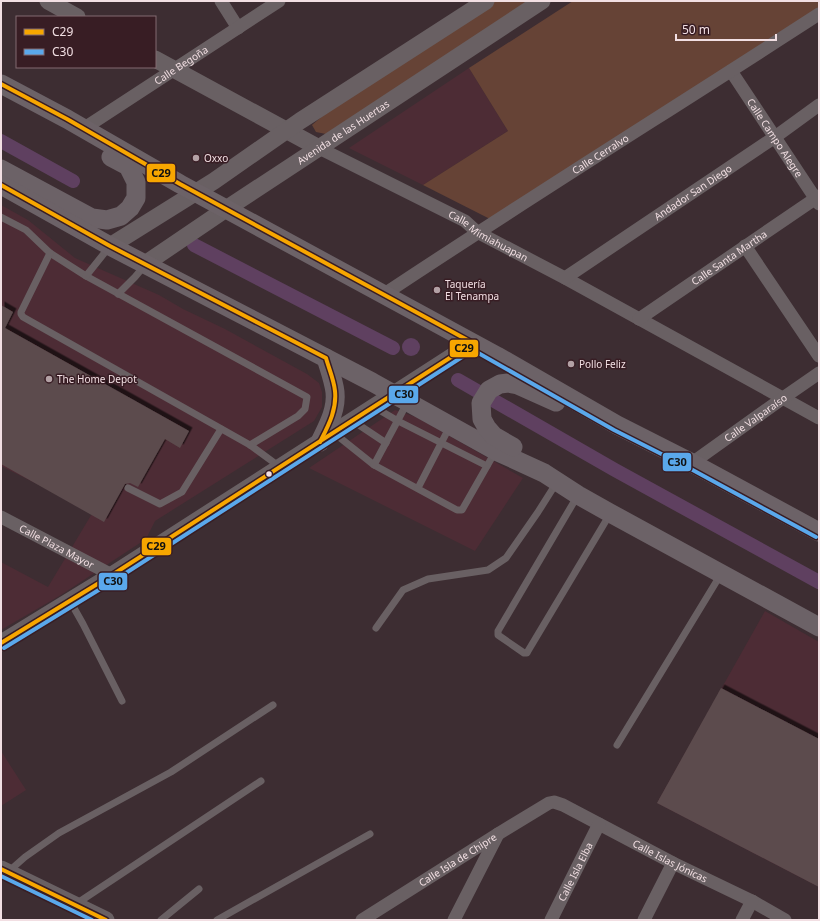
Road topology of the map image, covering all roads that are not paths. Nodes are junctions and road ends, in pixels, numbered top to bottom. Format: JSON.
{"nodes":[{"id":1,"x":48,"y":1,"type":"edge"},
{"id":2,"x":221,"y":1,"type":"edge"},
{"id":3,"x":279,"y":1,"type":"edge"},
{"id":4,"x":486,"y":1,"type":"edge"},
{"id":5,"x":542,"y":1,"type":"edge"},
{"id":6,"x":819,"y":14,"type":"edge"},
{"id":7,"x":75,"y":16,"type":"edge"},
{"id":8,"x":238,"y":28,"type":"junction"},
{"id":9,"x":156,"y":61,"type":"edge"},
{"id":10,"x":174,"y":70,"type":"junction"},
{"id":11,"x":731,"y":72,"type":"junction"},
{"id":12,"x":1,"y":85,"type":"edge"},
{"id":13,"x":819,"y":105,"type":"edge"},
{"id":14,"x":83,"y":129,"type":"junction"},
{"id":15,"x":286,"y":131,"type":"junction"},
{"id":16,"x":775,"y":137,"type":"junction"},
{"id":17,"x":319,"y":148,"type":"junction"},
{"id":18,"x":1,"y":169,"type":"edge"},
{"id":19,"x":4,"y":188,"type":"edge"},
{"id":20,"x":196,"y":193,"type":"junction"},
{"id":21,"x":818,"y":199,"type":"edge"},
{"id":22,"x":226,"y":209,"type":"junction"},
{"id":23,"x":1,"y":216,"type":"edge"},
{"id":24,"x":477,"y":232,"type":"junction"},
{"id":25,"x":110,"y":246,"type":"junction"},
{"id":26,"x":745,"y":246,"type":"junction"},
{"id":27,"x":50,"y":253,"type":"junction"},
{"id":28,"x":145,"y":264,"type":"junction"},
{"id":29,"x":86,"y":276,"type":"junction"},
{"id":30,"x":565,"y":278,"type":"junction"},
{"id":31,"x":118,"y":294,"type":"junction"},
{"id":32,"x":383,"y":295,"type":"junction"},
{"id":33,"x":639,"y":319,"type":"junction"},
{"id":34,"x":473,"y":343,"type":"junction"},
{"id":35,"x":819,"y":356,"type":"edge"},
{"id":36,"x":326,"y":358,"type":"junction"},
{"id":37,"x":819,"y":373,"type":"edge"},
{"id":38,"x":401,"y":398,"type":"junction"},
{"id":39,"x":783,"y":398,"type":"junction"},
{"id":40,"x":373,"y":407,"type":"junction"},
{"id":41,"x":819,"y":418,"type":"edge"},
{"id":42,"x":353,"y":420,"type":"junction"},
{"id":43,"x":398,"y":421,"type":"junction"},
{"id":44,"x":617,"y":425,"type":"junction"},
{"id":45,"x":450,"y":426,"type":"junction"},
{"id":46,"x":221,"y":429,"type":"junction"},
{"id":47,"x":327,"y":438,"type":"junction"},
{"id":48,"x":441,"y":443,"type":"junction"},
{"id":49,"x":386,"y":444,"type":"junction"},
{"id":50,"x":250,"y":446,"type":"junction"},
{"id":51,"x":492,"y":458,"type":"junction"},
{"id":52,"x":692,"y":463,"type":"junction"},
{"id":53,"x":374,"y":464,"type":"junction"},
{"id":54,"x":280,"y":467,"type":"junction"},
{"id":55,"x":550,"y":477,"type":"junction"},
{"id":56,"x":128,"y":488,"type":"dead end"},
{"id":57,"x":418,"y":488,"type":"junction"},
{"id":58,"x":578,"y":495,"type":"junction"},
{"id":59,"x":610,"y":513,"type":"junction"},
{"id":60,"x":1,"y":517,"type":"edge"},
{"id":61,"x":819,"y":532,"type":"edge"},
{"id":62,"x":721,"y":574,"type":"junction"},
{"id":63,"x":112,"y":575,"type":"junction"},
{"id":64,"x":70,"y":601,"type":"junction"},
{"id":65,"x":819,"y":627,"type":"edge"},
{"id":66,"x":376,"y":628,"type":"dead end"},
{"id":67,"x":1,"y":643,"type":"edge"},
{"id":68,"x":122,"y":701,"type":"dead end"},
{"id":69,"x":273,"y":705,"type":"dead end"},
{"id":70,"x":617,"y":745,"type":"dead end"},
{"id":71,"x":260,"y":781,"type":"dead end"},
{"id":72,"x":554,"y":802,"type":"joint"},
{"id":73,"x":599,"y":824,"type":"junction"},
{"id":74,"x":370,"y":834,"type":"dead end"},
{"id":75,"x":498,"y":834,"type":"junction"},
{"id":76,"x":673,"y":863,"type":"junction"},
{"id":77,"x":4,"y":871,"type":"edge"},
{"id":78,"x":199,"y":889,"type":"dead end"},
{"id":79,"x":752,"y":901,"type":"junction"},
{"id":80,"x":75,"y":905,"type":"junction"},
{"id":81,"x":106,"y":920,"type":"edge"},
{"id":82,"x":161,"y":920,"type":"edge"},
{"id":83,"x":217,"y":920,"type":"edge"},
{"id":84,"x":362,"y":920,"type":"edge"},
{"id":85,"x":454,"y":920,"type":"edge"},
{"id":86,"x":551,"y":920,"type":"edge"},
{"id":87,"x":644,"y":920,"type":"edge"},
{"id":88,"x":742,"y":920,"type":"edge"},
{"id":89,"x":785,"y":920,"type":"edge"}],
"edges":[{"from":1,"to":7,"type":"street"},
{"from":2,"to":8,"type":"street"},
{"from":3,"to":8,"type":"street","name":"Calle Begoña"},
{"from":4,"to":15,"type":"street"},
{"from":5,"to":17,"type":"street","name":"Avenida de las Huertas"},
{"from":6,"to":11,"type":"street","name":"Calle Cerralvo"},
{"from":8,"to":10,"type":"street","name":"Calle Begoña"},
{"from":9,"to":10,"type":"street","name":"Calle Mimiahuapan"},
{"from":10,"to":14,"type":"street","name":"Calle Begoña"},
{"from":10,"to":15,"type":"street","name":"Calle Mimiahuapan"},
{"from":11,"to":16,"type":"street","name":"Calle Campo Alegre"},
{"from":11,"to":24,"type":"street","name":"Calle Cerralvo"},
{"from":12,"to":14,"type":"main road"},
{"from":12,"to":18,"type":"main road"},
{"from":13,"to":16,"type":"street","name":"Andador San Diego"},
{"from":14,"to":20,"type":"main road"},
{"from":15,"to":17,"type":"street","name":"Calle Mimiahuapan"},
{"from":15,"to":20,"type":"street"},
{"from":16,"to":21,"type":"street","name":"Calle Campo Alegre"},
{"from":16,"to":30,"type":"street","name":"Andador San Diego"},
{"from":17,"to":22,"type":"street","name":"Avenida de las Huertas"},
{"from":17,"to":24,"type":"street","name":"Calle Mimiahuapan"},
{"from":19,"to":25,"type":"main road"},
{"from":20,"to":22,"type":"main road"},
{"from":20,"to":25,"type":"street"},
{"from":21,"to":26,"type":"street","name":"Calle Santa Martha"},
{"from":22,"to":28,"type":"street","name":"Avenida de las Huertas"},
{"from":22,"to":32,"type":"main road"},
{"from":23,"to":27,"type":"lane"},
{"from":24,"to":30,"type":"street","name":"Calle Mimiahuapan"},
{"from":24,"to":32,"type":"street","name":"Calle Cerralvo"},
{"from":25,"to":28,"type":"main road"},
{"from":25,"to":29,"type":"lane"},
{"from":26,"to":33,"type":"street","name":"Calle Santa Martha"},
{"from":26,"to":35,"type":"street"},
{"from":27,"to":29,"type":"lane"},
{"from":27,"to":46,"type":"lane"},
{"from":28,"to":31,"type":"lane"},
{"from":28,"to":36,"type":"main road"},
{"from":29,"to":31,"type":"lane"},
{"from":30,"to":33,"type":"street","name":"Calle Mimiahuapan"},
{"from":31,"to":50,"type":"lane"},
{"from":32,"to":34,"type":"main road"},
{"from":33,"to":39,"type":"street","name":"Calle Mimiahuapan"},
{"from":34,"to":38,"type":"street"},
{"from":34,"to":44,"type":"main road"},
{"from":36,"to":38,"type":"main road"},
{"from":36,"to":47,"type":"main road"},
{"from":37,"to":39,"type":"street","name":"Calle Valparaíso"},
{"from":38,"to":40,"type":"street"},
{"from":38,"to":43,"type":"lane"},
{"from":38,"to":45,"type":"main road"},
{"from":39,"to":41,"type":"street","name":"Calle Mimiahuapan"},
{"from":39,"to":52,"type":"street","name":"Calle Valparaíso"},
{"from":40,"to":42,"type":"street"},
{"from":40,"to":43,"type":"lane"},
{"from":42,"to":47,"type":"street"},
{"from":42,"to":49,"type":"lane"},
{"from":43,"to":48,"type":"lane"},
{"from":43,"to":49,"type":"lane"},
{"from":44,"to":52,"type":"main road"},
{"from":44,"to":55,"type":"main road"},
{"from":45,"to":48,"type":"lane"},
{"from":45,"to":51,"type":"main road"},
{"from":46,"to":50,"type":"lane"},
{"from":46,"to":56,"type":"lane"},
{"from":47,"to":53,"type":"lane"},
{"from":47,"to":54,"type":"street"},
{"from":48,"to":51,"type":"lane"},
{"from":48,"to":57,"type":"lane"},
{"from":49,"to":53,"type":"lane"},
{"from":50,"to":54,"type":"lane"},
{"from":51,"to":55,"type":"main road"},
{"from":51,"to":57,"type":"lane"},
{"from":52,"to":61,"type":"main road"},
{"from":53,"to":57,"type":"lane"},
{"from":54,"to":63,"type":"street"},
{"from":55,"to":58,"type":"main road"},
{"from":55,"to":66,"type":"lane"},
{"from":58,"to":59,"type":"main road"},
{"from":58,"to":59,"type":"lane"},
{"from":59,"to":62,"type":"main road"},
{"from":60,"to":63,"type":"street","name":"Calle Plaza Mayor"},
{"from":62,"to":65,"type":"main road"},
{"from":62,"to":70,"type":"lane"},
{"from":63,"to":64,"type":"street"},
{"from":64,"to":67,"type":"street"},
{"from":64,"to":68,"type":"lane"},
{"from":69,"to":77,"type":"lane"},
{"from":71,"to":80,"type":"lane"},
{"from":72,"to":73,"type":"street","name":"Calle Islas Jónicas"},
{"from":72,"to":75,"type":"street","name":"Calle Isla de Chipre"},
{"from":73,"to":76,"type":"street","name":"Calle Islas Jónicas"},
{"from":73,"to":86,"type":"street","name":"Calle Isla Elba"},
{"from":74,"to":83,"type":"lane"},
{"from":75,"to":84,"type":"street","name":"Calle Isla de Chipre"},
{"from":75,"to":85,"type":"street"},
{"from":76,"to":79,"type":"street","name":"Calle Islas Jónicas"},
{"from":76,"to":87,"type":"street"},
{"from":77,"to":80,"type":"street"},
{"from":78,"to":82,"type":"lane"},
{"from":79,"to":88,"type":"street"},
{"from":79,"to":89,"type":"street","name":"Calle Islas Jónicas"},
{"from":80,"to":81,"type":"street"}]}
